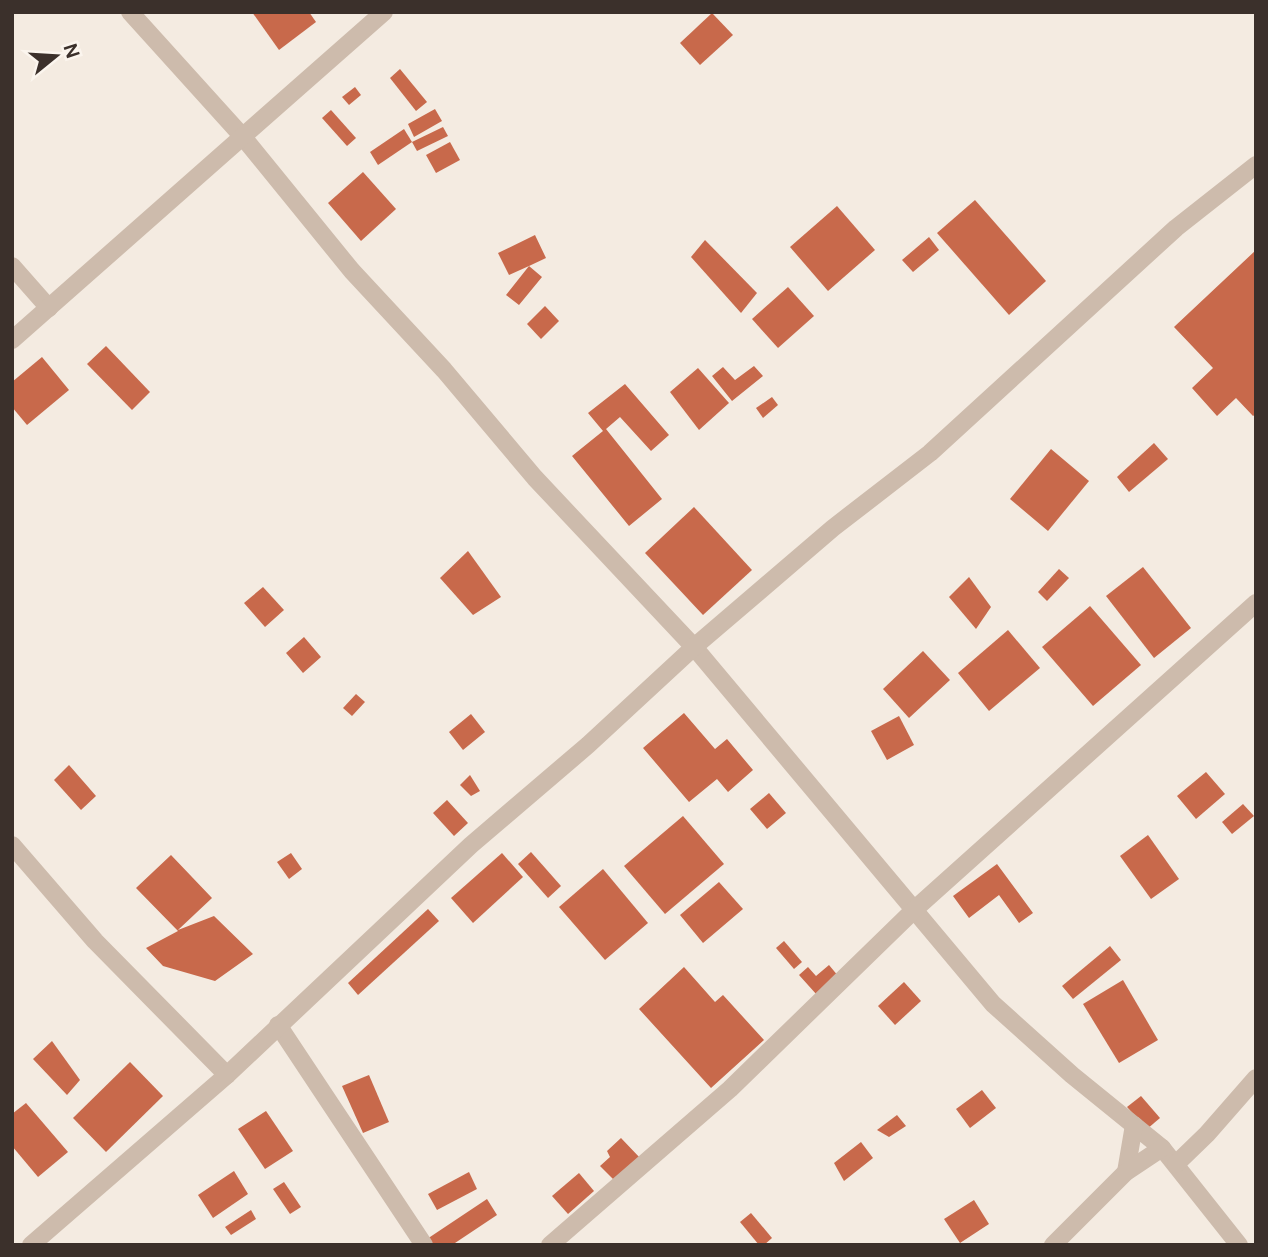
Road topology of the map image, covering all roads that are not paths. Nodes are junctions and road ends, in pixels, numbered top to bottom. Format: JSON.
{"nodes":[{"id":1,"x":130,"y":12,"type":"edge"},
{"id":2,"x":384,"y":12,"type":"edge"},
{"id":3,"x":243,"y":137,"type":"junction"},
{"id":4,"x":1256,"y":165,"type":"edge"},
{"id":5,"x":12,"y":266,"type":"edge"},
{"id":6,"x":49,"y":308,"type":"junction"},
{"id":7,"x":12,"y":340,"type":"edge"},
{"id":8,"x":1256,"y":603,"type":"edge"},
{"id":9,"x":694,"y":647,"type":"junction"},
{"id":10,"x":12,"y":845,"type":"edge"},
{"id":11,"x":915,"y":909,"type":"junction"},
{"id":12,"x":278,"y":1025,"type":"junction"},
{"id":13,"x":226,"y":1075,"type":"junction"},
{"id":14,"x":1256,"y":1078,"type":"edge"},
{"id":15,"x":1134,"y":1125,"type":"junction"},
{"id":16,"x":1162,"y":1149,"type":"junction"},
{"id":17,"x":1176,"y":1164,"type":"junction"},
{"id":18,"x":1126,"y":1172,"type":"junction"},
{"id":19,"x":31,"y":1245,"type":"edge"},
{"id":20,"x":424,"y":1245,"type":"edge"},
{"id":21,"x":550,"y":1245,"type":"edge"},
{"id":22,"x":1053,"y":1245,"type":"edge"},
{"id":23,"x":1239,"y":1245,"type":"edge"}],
"edges":[{"from":1,"to":3,"type":"street"},
{"from":2,"to":3,"type":"street"},
{"from":3,"to":6,"type":"street"},
{"from":3,"to":9,"type":"street"},
{"from":4,"to":9,"type":"street"},
{"from":5,"to":6,"type":"street"},
{"from":6,"to":7,"type":"street"},
{"from":8,"to":11,"type":"street"},
{"from":9,"to":11,"type":"street"},
{"from":9,"to":12,"type":"street"},
{"from":10,"to":13,"type":"street"},
{"from":11,"to":15,"type":"street"},
{"from":11,"to":21,"type":"street"},
{"from":12,"to":13,"type":"street"},
{"from":12,"to":20,"type":"street"},
{"from":13,"to":19,"type":"street"},
{"from":14,"to":17,"type":"street"},
{"from":15,"to":16,"type":"street"},
{"from":15,"to":18,"type":"street"},
{"from":16,"to":17,"type":"street"},
{"from":16,"to":18,"type":"street"},
{"from":17,"to":23,"type":"street"},
{"from":18,"to":22,"type":"street"}]}
